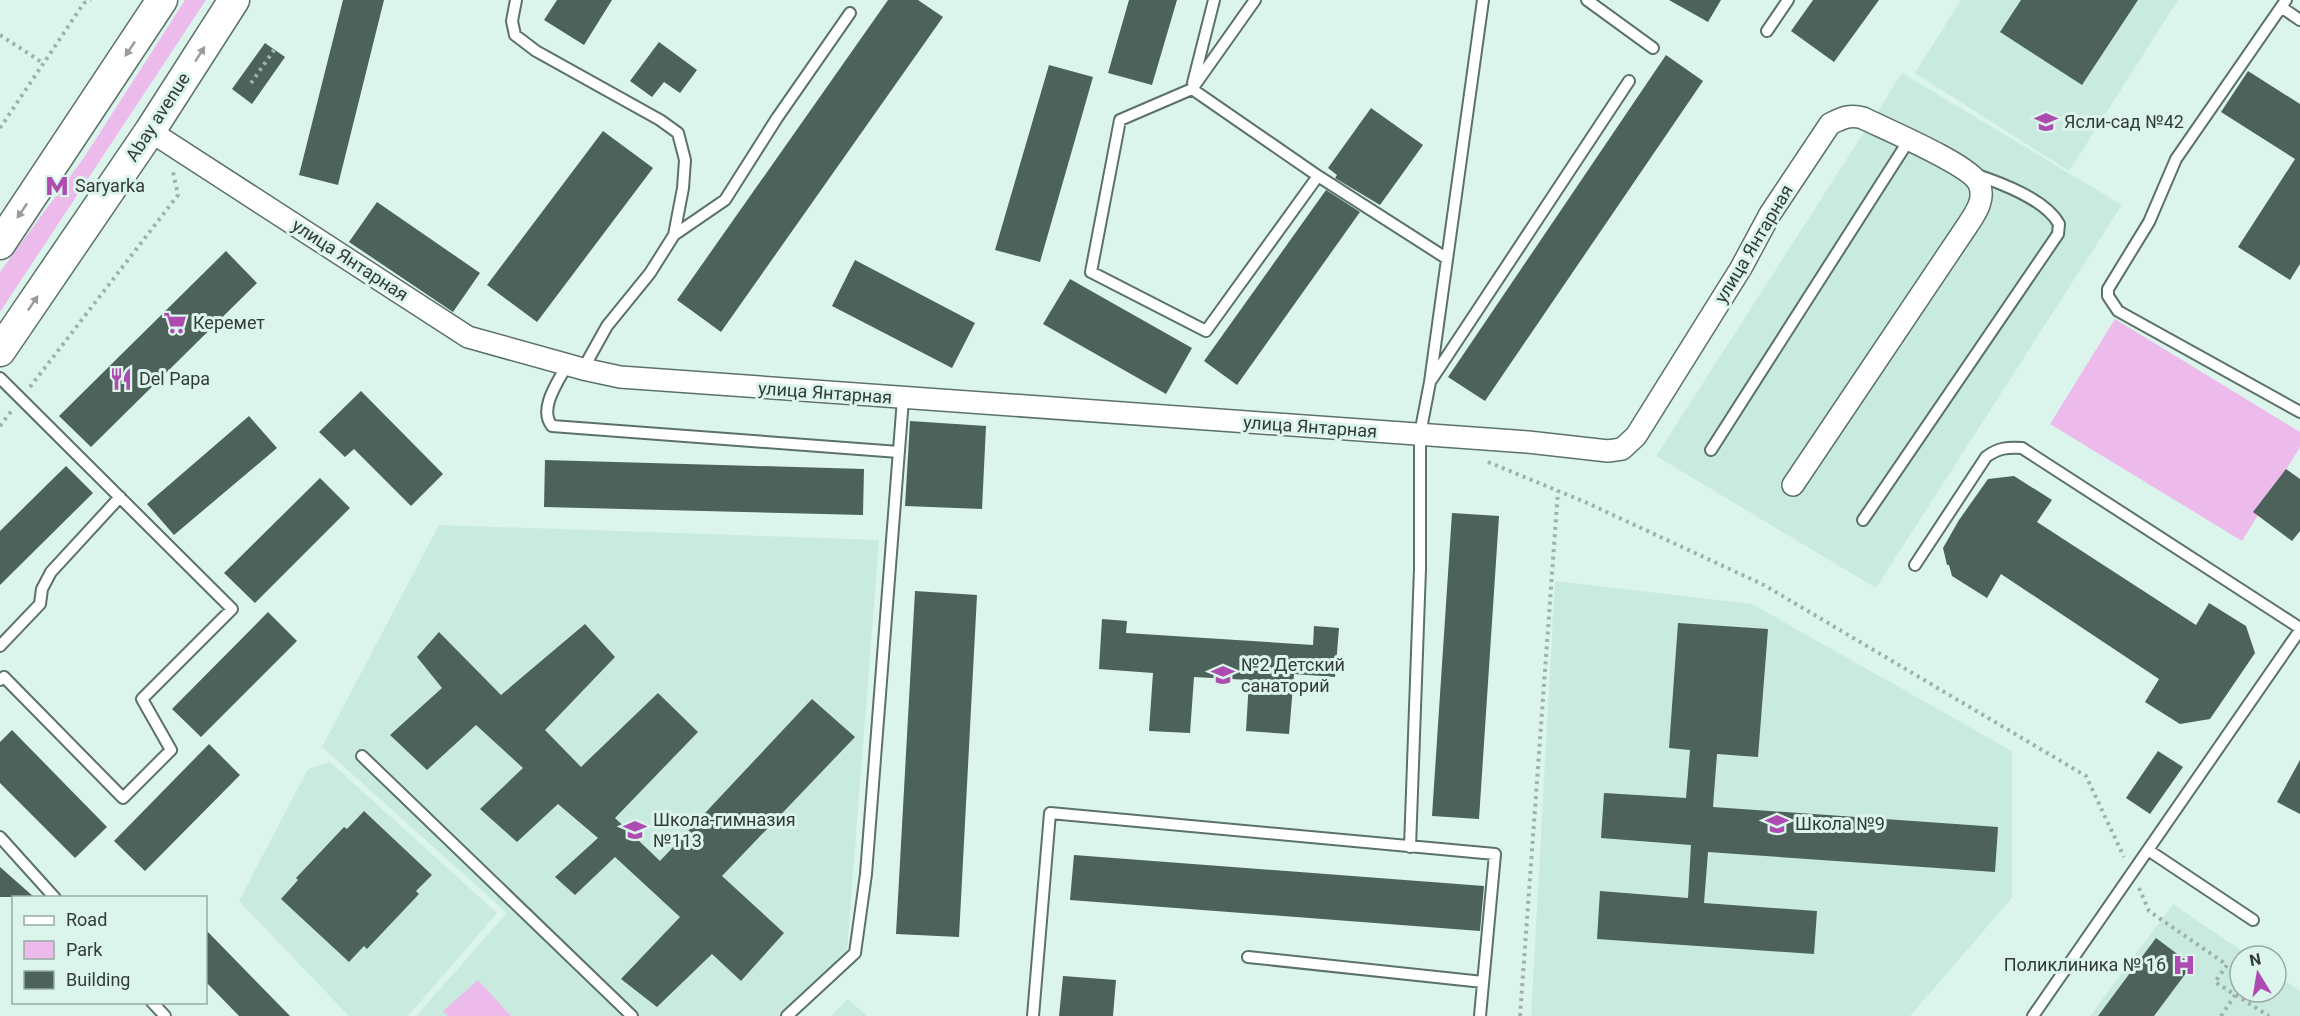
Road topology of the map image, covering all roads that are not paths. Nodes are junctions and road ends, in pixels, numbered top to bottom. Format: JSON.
{"nodes":[{"id":1,"x":162,"y":0,"type":"edge"},
{"id":2,"x":234,"y":0,"type":"edge"},
{"id":3,"x":516,"y":0,"type":"edge"},
{"id":4,"x":1214,"y":0,"type":"edge"},
{"id":5,"x":1255,"y":0,"type":"edge"},
{"id":6,"x":1483,"y":0,"type":"edge"},
{"id":7,"x":1587,"y":0,"type":"edge"},
{"id":8,"x":1788,"y":0,"type":"edge"},
{"id":9,"x":2283,"y":4,"type":"edge"},
{"id":10,"x":850,"y":13,"type":"dead end"},
{"id":11,"x":2300,"y":20,"type":"edge"},
{"id":12,"x":1767,"y":31,"type":"dead end"},
{"id":13,"x":1653,"y":48,"type":"dead end"},
{"id":14,"x":1629,"y":81,"type":"dead end"},
{"id":15,"x":1192,"y":89,"type":"junction"},
{"id":16,"x":159,"y":137,"type":"junction"},
{"id":17,"x":1908,"y":140,"type":"junction"},
{"id":18,"x":1971,"y":173,"type":"junction"},
{"id":19,"x":1318,"y":176,"type":"junction"},
{"id":20,"x":674,"y":235,"type":"junction"},
{"id":21,"x":0,"y":244,"type":"edge"},
{"id":22,"x":1446,"y":258,"type":"junction"},
{"id":23,"x":0,"y":351,"type":"edge"},
{"id":24,"x":575,"y":367,"type":"junction"},
{"id":25,"x":0,"y":378,"type":"edge"},
{"id":26,"x":1430,"y":382,"type":"junction"},
{"id":27,"x":903,"y":399,"type":"junction"},
{"id":28,"x":2300,"y":412,"type":"edge"},
{"id":29,"x":1420,"y":434,"type":"junction"},
{"id":30,"x":1711,"y":450,"type":"dead end"},
{"id":31,"x":899,"y":452,"type":"junction"},
{"id":32,"x":1793,"y":485,"type":"dead end"},
{"id":33,"x":120,"y":497,"type":"junction"},
{"id":34,"x":1863,"y":520,"type":"dead end"},
{"id":35,"x":1915,"y":565,"type":"dead end"},
{"id":36,"x":2300,"y":629,"type":"edge"},
{"id":37,"x":0,"y":646,"type":"edge"},
{"id":38,"x":0,"y":680,"type":"edge"},
{"id":39,"x":362,"y":756,"type":"dead end"},
{"id":40,"x":0,"y":837,"type":"edge"},
{"id":41,"x":1410,"y":847,"type":"junction"},
{"id":42,"x":2148,"y":850,"type":"junction"},
{"id":43,"x":55,"y":896,"type":"edge"},
{"id":44,"x":2253,"y":920,"type":"dead end"},
{"id":45,"x":1248,"y":957,"type":"dead end"},
{"id":46,"x":1483,"y":982,"type":"junction"},
{"id":47,"x":154,"y":1004,"type":"edge"},
{"id":48,"x":165,"y":1016,"type":"edge"},
{"id":49,"x":632,"y":1016,"type":"edge"},
{"id":50,"x":787,"y":1016,"type":"edge"},
{"id":51,"x":1033,"y":1016,"type":"edge"},
{"id":52,"x":1480,"y":1016,"type":"edge"},
{"id":53,"x":2033,"y":1016,"type":"edge"}],
"edges":[{"from":1,"to":21,"type":"main road","one_way":true},
{"from":16,"to":2,"type":"main road","name":"Abay avenue","one_way":true},
{"from":3,"to":20,"type":"lane"},
{"from":4,"to":15,"type":"lane"},
{"from":5,"to":15,"type":"lane"},
{"from":6,"to":22,"type":"lane"},
{"from":7,"to":13,"type":"lane"},
{"from":8,"to":12,"type":"lane"},
{"from":9,"to":11,"type":"lane"},
{"from":9,"to":28,"type":"lane"},
{"from":10,"to":20,"type":"lane"},
{"from":14,"to":26,"type":"lane"},
{"from":15,"to":19,"type":"lane"},
{"from":15,"to":19,"type":"lane"},
{"from":23,"to":16,"type":"main road","name":"Abay avenue","one_way":true},
{"from":16,"to":24,"type":"street","name":"улица Янтарная"},
{"from":17,"to":18,"type":"street","name":"улица Янтарная"},
{"from":17,"to":29,"type":"street","name":"улица Янтарная"},
{"from":17,"to":30,"type":"lane"},
{"from":18,"to":32,"type":"street"},
{"from":18,"to":34,"type":"lane"},
{"from":19,"to":22,"type":"lane"},
{"from":20,"to":24,"type":"lane"},
{"from":22,"to":26,"type":"lane"},
{"from":24,"to":27,"type":"street","name":"улица Янтарная"},
{"from":24,"to":31,"type":"lane"},
{"from":25,"to":33,"type":"lane"},
{"from":26,"to":29,"type":"lane"},
{"from":27,"to":29,"type":"street","name":"улица Янтарная"},
{"from":27,"to":31,"type":"lane"},
{"from":29,"to":41,"type":"lane"},
{"from":31,"to":50,"type":"lane"},
{"from":33,"to":37,"type":"lane"},
{"from":33,"to":38,"type":"lane"},
{"from":35,"to":36,"type":"lane"},
{"from":36,"to":42,"type":"lane"},
{"from":39,"to":49,"type":"lane"},
{"from":40,"to":43,"type":"lane"},
{"from":41,"to":46,"type":"lane"},
{"from":41,"to":51,"type":"lane"},
{"from":42,"to":44,"type":"lane"},
{"from":42,"to":53,"type":"lane"},
{"from":45,"to":46,"type":"lane"},
{"from":46,"to":52,"type":"lane"},
{"from":47,"to":48,"type":"lane"}]}
